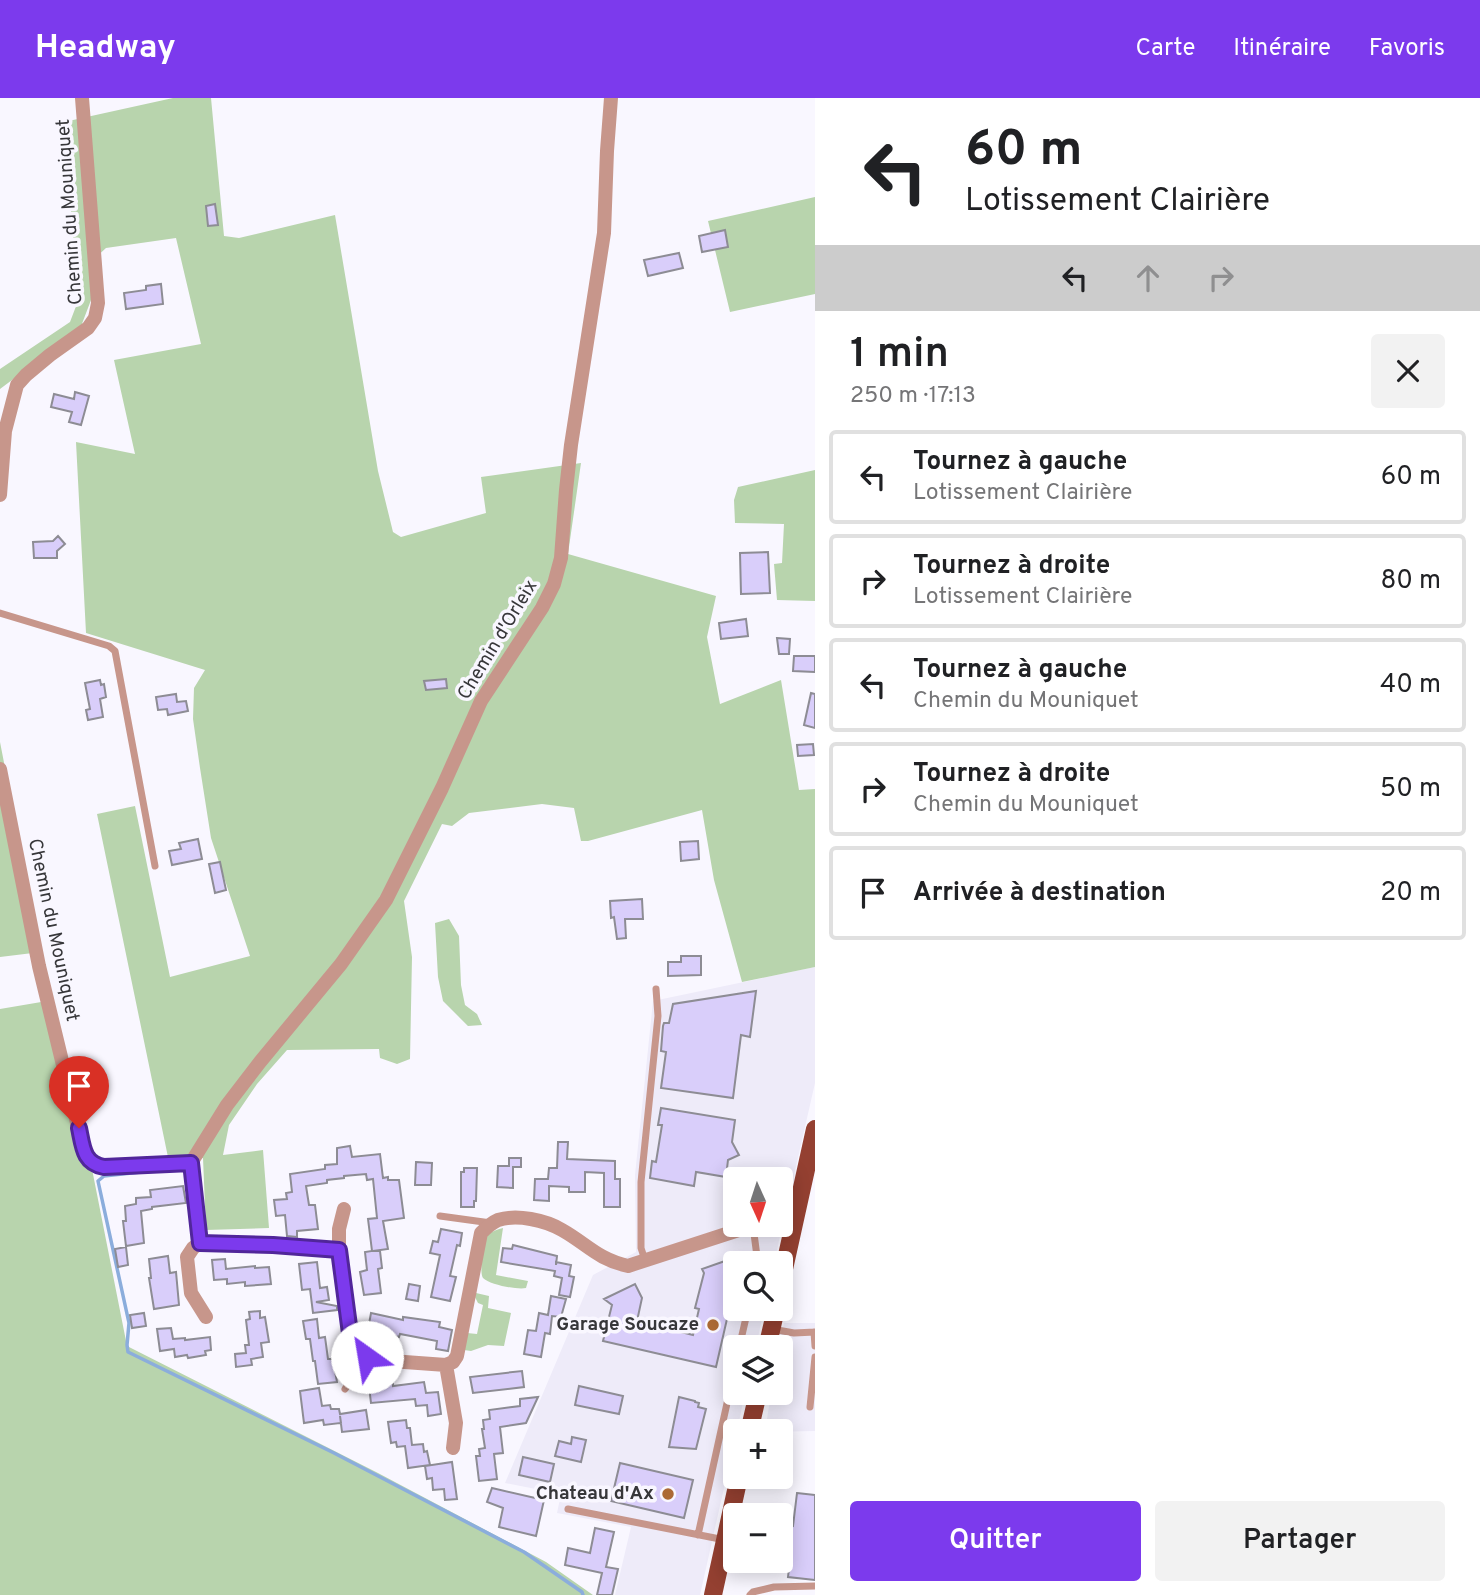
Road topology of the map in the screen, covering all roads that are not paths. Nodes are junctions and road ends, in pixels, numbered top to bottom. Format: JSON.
{"nodes":[{"id":1,"x":82,"y":98,"type":"edge"},
{"id":2,"x":611,"y":98,"type":"edge"},
{"id":3,"x":0,"y":495,"type":"edge"},
{"id":4,"x":0,"y":613,"type":"edge"},
{"id":5,"x":0,"y":769,"type":"edge"},
{"id":6,"x":155,"y":866,"type":"dead end"},
{"id":7,"x":656,"y":989,"type":"dead end"},
{"id":8,"x":815,"y":1129,"type":"edge"},
{"id":9,"x":191,"y":1163,"type":"junction"},
{"id":10,"x":810,"y":1176,"type":"edge"},
{"id":11,"x":344,"y":1209,"type":"dead end"},
{"id":12,"x":793,"y":1209,"type":"edge"},
{"id":13,"x":440,"y":1216,"type":"dead end"},
{"id":14,"x":491,"y":1223,"type":"junction"},
{"id":15,"x":723,"y":1235,"type":"edge"},
{"id":16,"x":200,"y":1243,"type":"junction"},
{"id":17,"x":339,"y":1250,"type":"junction"},
{"id":18,"x":645,"y":1261,"type":"junction"},
{"id":19,"x":206,"y":1317,"type":"dead end"},
{"id":20,"x":773,"y":1321,"type":"edge"},
{"id":21,"x":771,"y":1328,"type":"junction"},
{"id":22,"x":814,"y":1332,"type":"edge"},
{"id":23,"x":770,"y":1335,"type":"edge"},
{"id":24,"x":815,"y":1346,"type":"edge"},
{"id":25,"x":367,"y":1357,"type":"junction"},
{"id":26,"x":815,"y":1362,"type":"edge"},
{"id":27,"x":446,"y":1365,"type":"junction"},
{"id":28,"x":345,"y":1389,"type":"dead end"},
{"id":29,"x":727,"y":1405,"type":"edge"},
{"id":30,"x":810,"y":1407,"type":"dead end"},
{"id":31,"x":453,"y":1447,"type":"dead end"},
{"id":32,"x":568,"y":1509,"type":"dead end"},
{"id":33,"x":698,"y":1535,"type":"junction"},
{"id":34,"x":723,"y":1539,"type":"edge"},
{"id":35,"x":723,"y":1552,"type":"edge"},
{"id":36,"x":815,"y":1586,"type":"edge"},
{"id":37,"x":712,"y":1595,"type":"edge"},
{"id":38,"x":750,"y":1595,"type":"edge"}],
"edges":[{"from":1,"to":3,"type":"street","name":"Chemin du Mouniquet"},
{"from":2,"to":9,"type":"street","name":"Chemin d'Orleix"},
{"from":4,"to":6,"type":"lane"},
{"from":5,"to":9,"type":"street","name":"Chemin du Mouniquet"},
{"from":7,"to":18,"type":"lane"},
{"from":8,"to":10,"type":"main road"},
{"from":9,"to":16,"type":"street"},
{"from":10,"to":12,"type":"main road"},
{"from":11,"to":17,"type":"street"},
{"from":13,"to":14,"type":"lane"},
{"from":14,"to":18,"type":"street"},
{"from":14,"to":27,"type":"street"},
{"from":15,"to":18,"type":"street"},
{"from":16,"to":17,"type":"street"},
{"from":16,"to":19,"type":"street"},
{"from":17,"to":25,"type":"street"},
{"from":20,"to":21,"type":"main road"},
{"from":21,"to":22,"type":"lane"},
{"from":21,"to":23,"type":"main road"},
{"from":22,"to":24,"type":"lane"},
{"from":25,"to":27,"type":"street"},
{"from":25,"to":28,"type":"lane"},
{"from":26,"to":30,"type":"lane"},
{"from":27,"to":31,"type":"street"},
{"from":29,"to":33,"type":"lane"},
{"from":32,"to":33,"type":"lane"},
{"from":33,"to":34,"type":"lane"},
{"from":35,"to":37,"type":"main road"},
{"from":36,"to":38,"type":"lane"}]}
